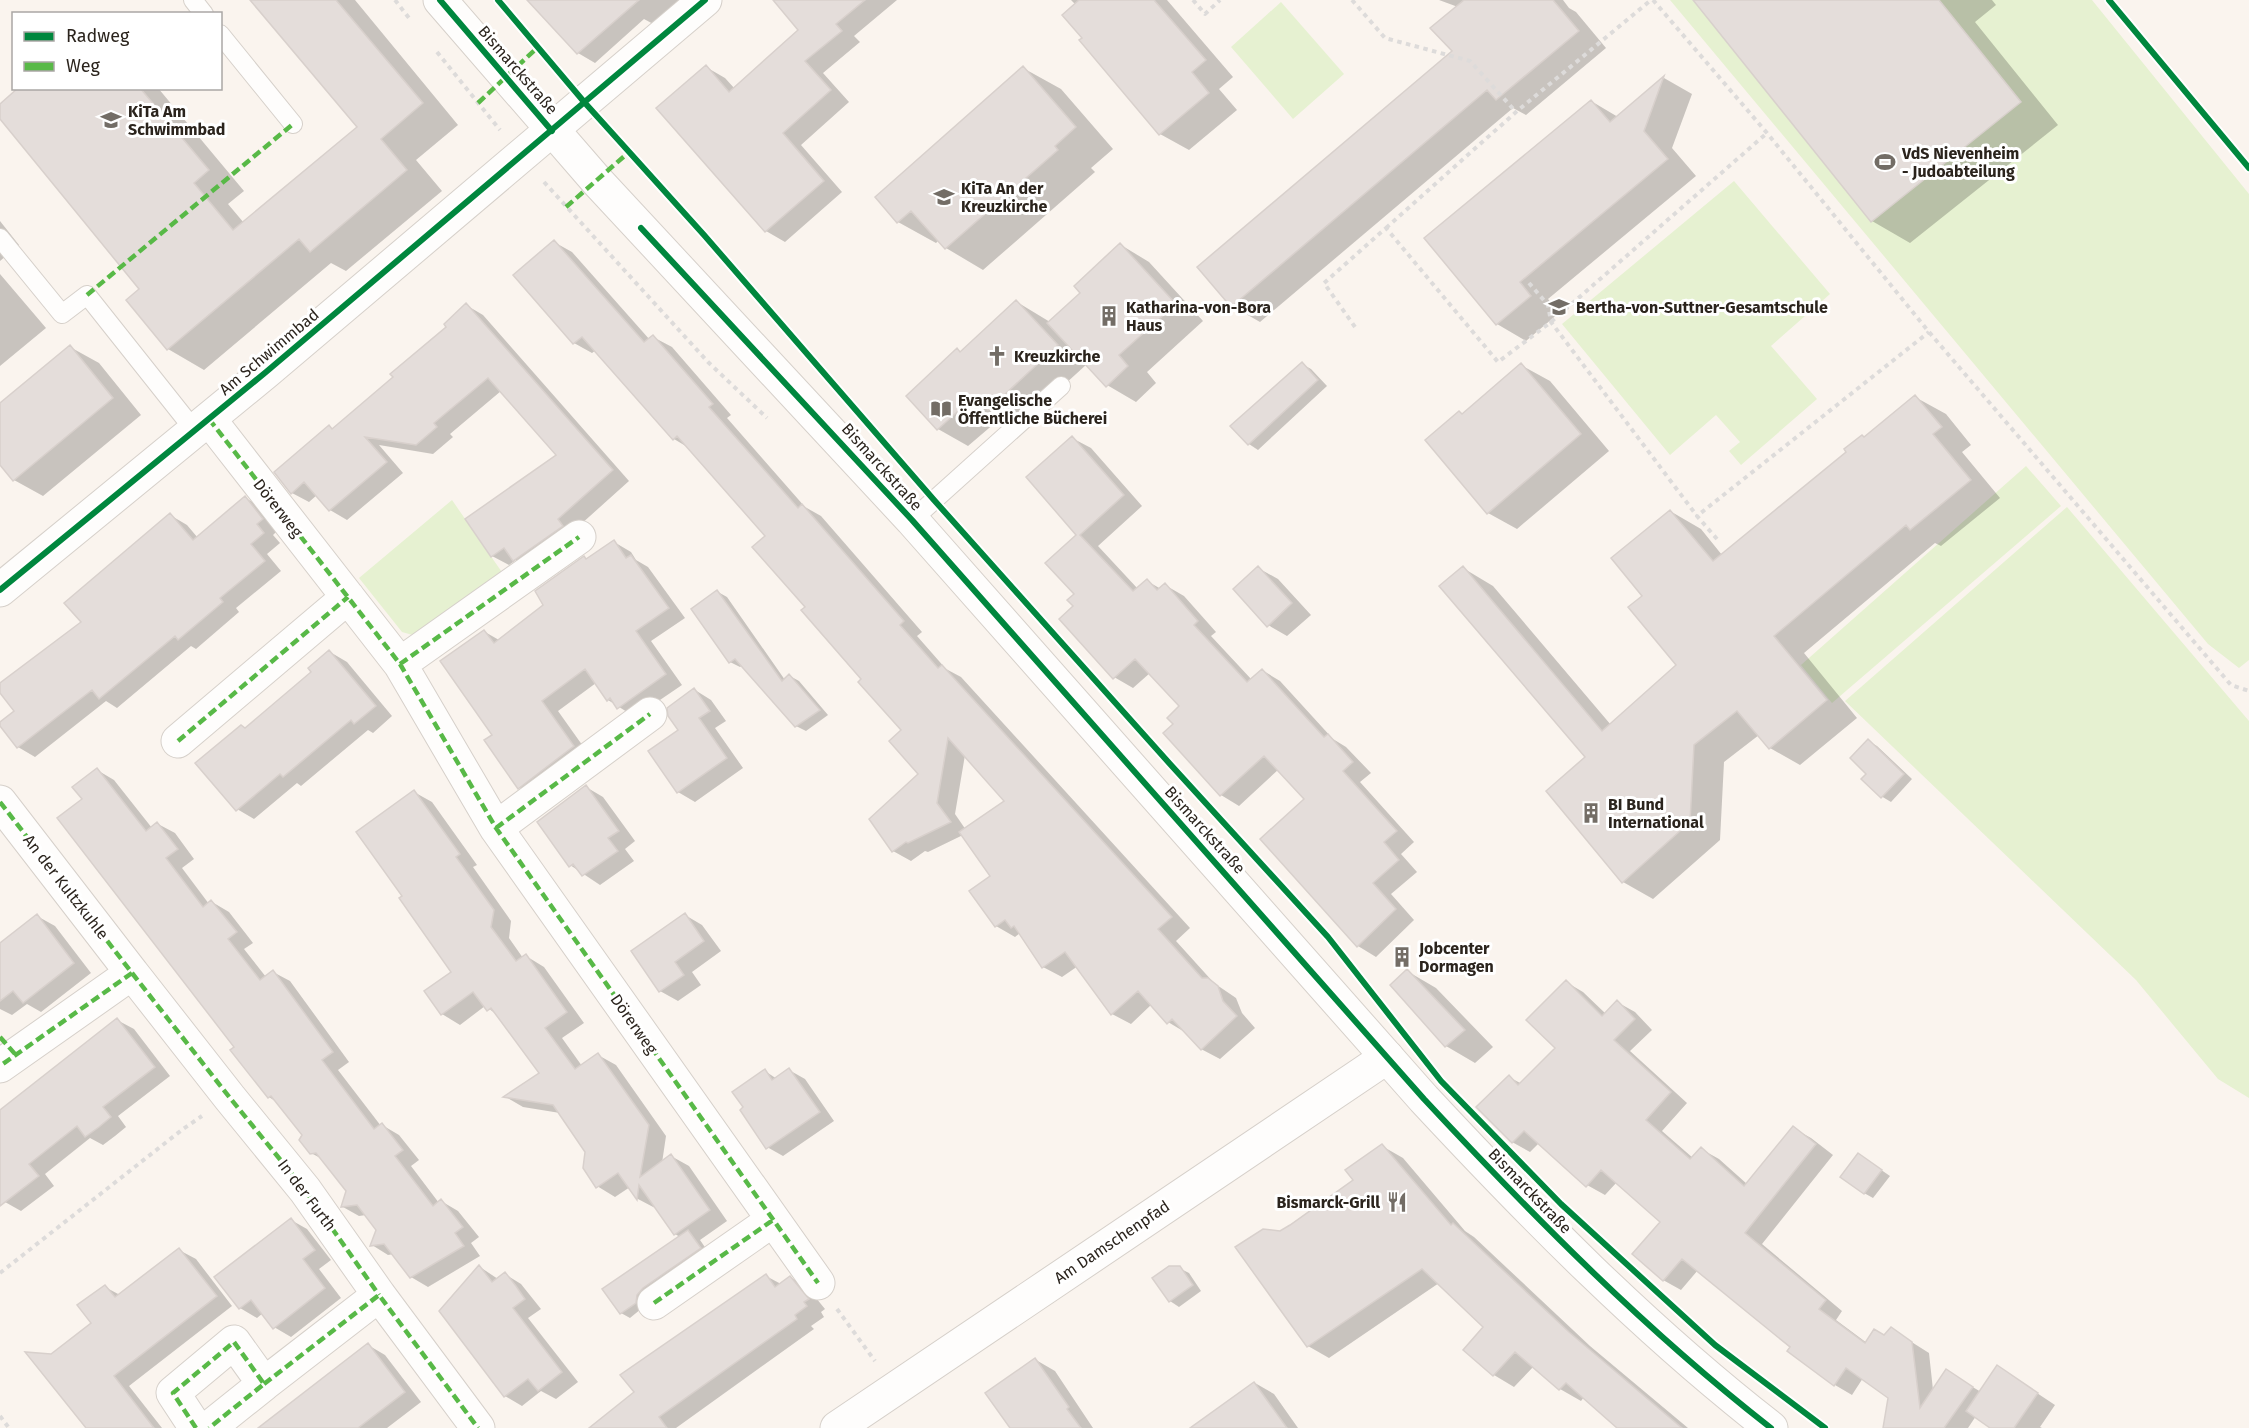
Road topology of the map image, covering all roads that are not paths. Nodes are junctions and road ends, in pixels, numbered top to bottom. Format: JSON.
{"nodes":[{"id":1,"x":193,"y":0,"type":"edge"},
{"id":2,"x":440,"y":0,"type":"edge"},
{"id":3,"x":705,"y":0,"type":"edge"},
{"id":4,"x":202,"y":12,"type":"edge"},
{"id":5,"x":222,"y":36,"type":"edge"},
{"id":6,"x":292,"y":124,"type":"dead end"},
{"id":7,"x":552,"y":131,"type":"junction"},
{"id":8,"x":0,"y":238,"type":"edge"},
{"id":9,"x":1061,"y":386,"type":"dead end"},
{"id":10,"x":202,"y":425,"type":"junction"},
{"id":11,"x":912,"y":520,"type":"junction"},
{"id":12,"x":579,"y":537,"type":"dead end"},
{"id":13,"x":0,"y":590,"type":"edge"},
{"id":14,"x":348,"y":597,"type":"junction"},
{"id":15,"x":400,"y":664,"type":"junction"},
{"id":16,"x":650,"y":714,"type":"dead end"},
{"id":17,"x":178,"y":741,"type":"dead end"},
{"id":18,"x":0,"y":802,"type":"edge"},
{"id":19,"x":496,"y":828,"type":"junction"},
{"id":20,"x":132,"y":973,"type":"junction"},
{"id":21,"x":5,"y":1052,"type":"edge"},
{"id":22,"x":1387,"y":1057,"type":"junction"},
{"id":23,"x":230,"y":1098,"type":"joint"},
{"id":24,"x":773,"y":1220,"type":"junction"},
{"id":25,"x":818,"y":1283,"type":"road end"},
{"id":26,"x":379,"y":1295,"type":"junction"},
{"id":27,"x":654,"y":1303,"type":"dead end"},
{"id":28,"x":264,"y":1384,"type":"junction"},
{"id":29,"x":196,"y":1428,"type":"edge"},
{"id":30,"x":209,"y":1428,"type":"edge"},
{"id":31,"x":478,"y":1428,"type":"edge"},
{"id":32,"x":837,"y":1428,"type":"edge"},
{"id":33,"x":1771,"y":1428,"type":"edge"}],
"edges":[{"from":1,"to":4,"type":"lane"},
{"from":2,"to":7,"type":"street","name":"Bismarckstraße"},
{"from":3,"to":7,"type":"street","name":"Am Schwimmbad"},
{"from":5,"to":6,"type":"lane"},
{"from":7,"to":10,"type":"street","name":"Am Schwimmbad"},
{"from":7,"to":11,"type":"street","name":"Bismarckstraße"},
{"from":8,"to":10,"type":"lane"},
{"from":9,"to":11,"type":"lane"},
{"from":10,"to":13,"type":"street","name":"Am Schwimmbad"},
{"from":10,"to":14,"type":"street","name":"Dörerweg"},
{"from":11,"to":22,"type":"street","name":"Bismarckstraße"},
{"from":12,"to":15,"type":"street"},
{"from":14,"to":15,"type":"street","name":"Dörerweg"},
{"from":14,"to":17,"type":"street"},
{"from":15,"to":19,"type":"street","name":"Dörerweg"},
{"from":16,"to":19,"type":"street"},
{"from":18,"to":20,"type":"street","name":"An der Kultzkuhle"},
{"from":19,"to":24,"type":"street","name":"Dörerweg"},
{"from":20,"to":21,"type":"street"},
{"from":20,"to":23,"type":"street","name":"An der Kultzkuhle"},
{"from":22,"to":32,"type":"street","name":"Am Damschenpfad"},
{"from":22,"to":33,"type":"street","name":"Bismarckstraße"},
{"from":23,"to":26,"type":"street","name":"In der Furth"},
{"from":24,"to":25,"type":"street","name":"Dörerweg"},
{"from":24,"to":27,"type":"street"},
{"from":26,"to":28,"type":"street"},
{"from":26,"to":31,"type":"street","name":"In der Furth"},
{"from":28,"to":29,"type":"street"},
{"from":28,"to":30,"type":"street"}]}
